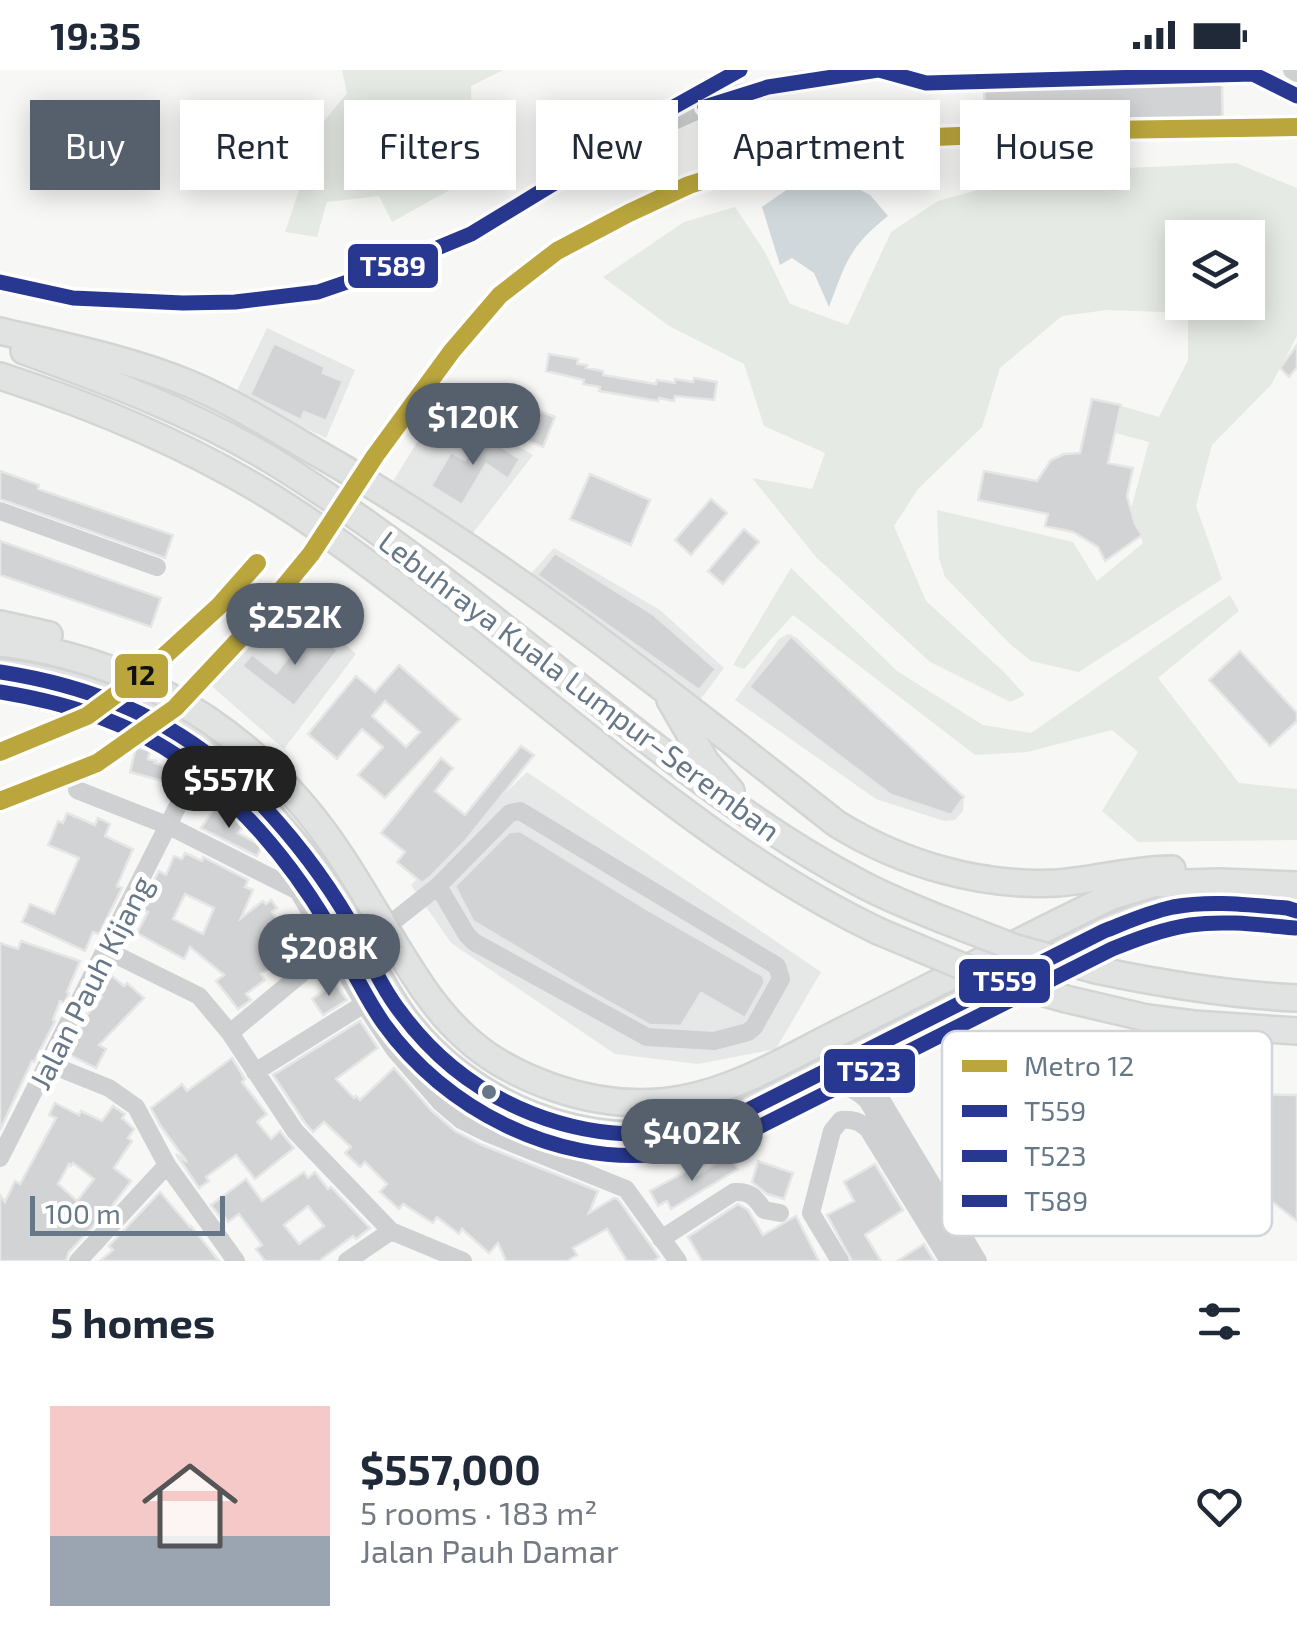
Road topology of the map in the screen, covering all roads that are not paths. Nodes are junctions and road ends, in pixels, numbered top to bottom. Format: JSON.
{"nodes":[{"id":1,"x":740,"y":70,"type":"edge"},
{"id":2,"x":878,"y":70,"type":"edge"},
{"id":3,"x":1246,"y":72,"type":"edge"},
{"id":4,"x":1297,"y":96,"type":"edge"},
{"id":5,"x":678,"y":104,"type":"edge"},
{"id":6,"x":678,"y":120,"type":"edge"},
{"id":7,"x":543,"y":190,"type":"edge"},
{"id":8,"x":0,"y":282,"type":"edge"},
{"id":9,"x":0,"y":331,"type":"edge"},
{"id":10,"x":0,"y":343,"type":"edge"},
{"id":11,"x":0,"y":376,"type":"edge"},
{"id":12,"x":0,"y":511,"type":"edge"},
{"id":13,"x":157,"y":566,"type":"dead end"},
{"id":14,"x":0,"y":624,"type":"edge"},
{"id":15,"x":0,"y":643,"type":"edge"},
{"id":16,"x":113,"y":670,"type":"junction"},
{"id":17,"x":0,"y":672,"type":"edge"},
{"id":18,"x":664,"y":692,"type":"junction"},
{"id":19,"x":206,"y":752,"type":"junction"},
{"id":20,"x":77,"y":790,"type":"dead end"},
{"id":21,"x":755,"y":820,"type":"junction"},
{"id":22,"x":169,"y":826,"type":"junction"},
{"id":23,"x":1297,"y":867,"type":"edge"},
{"id":24,"x":438,"y":886,"type":"junction"},
{"id":25,"x":1295,"y":903,"type":"edge"},
{"id":26,"x":386,"y":928,"type":"junction"},
{"id":27,"x":332,"y":948,"type":"junction"},
{"id":28,"x":106,"y":950,"type":"junction"},
{"id":29,"x":1297,"y":998,"type":"edge"},
{"id":30,"x":364,"y":1004,"type":"junction"},
{"id":31,"x":1297,"y":1031,"type":"edge"},
{"id":32,"x":230,"y":1032,"type":"junction"},
{"id":33,"x":883,"y":1042,"type":"junction"},
{"id":34,"x":49,"y":1064,"type":"junction"},
{"id":35,"x":255,"y":1072,"type":"junction"},
{"id":36,"x":802,"y":1083,"type":"junction"},
{"id":37,"x":0,"y":1158,"type":"edge"},
{"id":38,"x":167,"y":1165,"type":"junction"},
{"id":39,"x":942,"y":1201,"type":"edge"},
{"id":40,"x":780,"y":1213,"type":"dead end"},
{"id":41,"x":942,"y":1226,"type":"edge"},
{"id":42,"x":391,"y":1231,"type":"junction"},
{"id":43,"x":948,"y":1236,"type":"edge"},
{"id":44,"x":963,"y":1236,"type":"edge"},
{"id":45,"x":662,"y":1239,"type":"junction"},
{"id":46,"x":78,"y":1261,"type":"edge"},
{"id":47,"x":236,"y":1261,"type":"edge"},
{"id":48,"x":347,"y":1261,"type":"edge"},
{"id":49,"x":464,"y":1261,"type":"edge"},
{"id":50,"x":678,"y":1261,"type":"edge"},
{"id":51,"x":840,"y":1261,"type":"edge"},
{"id":52,"x":950,"y":1261,"type":"edge"},
{"id":53,"x":963,"y":1261,"type":"edge"},
{"id":54,"x":978,"y":1261,"type":"edge"}],
"edges":[{"from":1,"to":5,"type":"street"},
{"from":2,"to":6,"type":"street"},
{"from":3,"to":4,"type":"street"},
{"from":7,"to":8,"type":"street"},
{"from":9,"to":18,"type":"highway"},
{"from":10,"to":21,"type":"highway","name":"Lebuhraya Kuala Lumpur–Seremban"},
{"from":11,"to":31,"type":"highway","name":"Lebuhraya Kuala Lumpur–Seremban","bridge":true},
{"from":12,"to":13,"type":"street"},
{"from":14,"to":16,"type":"highway"},
{"from":15,"to":16,"type":"highway"},
{"from":16,"to":26,"type":"highway"},
{"from":17,"to":19,"type":"highway"},
{"from":18,"to":21,"type":"highway"},
{"from":18,"to":23,"type":"highway"},
{"from":19,"to":22,"type":"street","name":"Jalan Pauh Kijang"},
{"from":19,"to":36,"type":"highway"},
{"from":20,"to":22,"type":"street"},
{"from":21,"to":29,"type":"highway","name":"Lebuhraya Kuala Lumpur–Seremban","bridge":true},
{"from":22,"to":27,"type":"street"},
{"from":22,"to":28,"type":"street","name":"Jalan Pauh Kijang"},
{"from":24,"to":24,"type":"street"},
{"from":24,"to":26,"type":"street"},
{"from":25,"to":26,"type":"highway"},
{"from":25,"to":33,"type":"highway"},
{"from":27,"to":30,"type":"street"},
{"from":27,"to":32,"type":"street"},
{"from":28,"to":32,"type":"street"},
{"from":28,"to":34,"type":"street","name":"Jalan Pauh Kijang"},
{"from":30,"to":35,"type":"street"},
{"from":30,"to":45,"type":"street"},
{"from":32,"to":35,"type":"street"},
{"from":33,"to":36,"type":"highway"},
{"from":33,"to":39,"type":"street"},
{"from":34,"to":37,"type":"street","name":"Jalan Pauh Kijang"},
{"from":34,"to":38,"type":"street"},
{"from":35,"to":42,"type":"street"},
{"from":36,"to":41,"type":"street"},
{"from":38,"to":46,"type":"street"},
{"from":38,"to":47,"type":"street"},
{"from":40,"to":45,"type":"street"},
{"from":42,"to":48,"type":"street"},
{"from":42,"to":49,"type":"street"},
{"from":43,"to":53,"type":"street"},
{"from":44,"to":54,"type":"street"},
{"from":45,"to":50,"type":"street"},
{"from":51,"to":52,"type":"street"}]}
